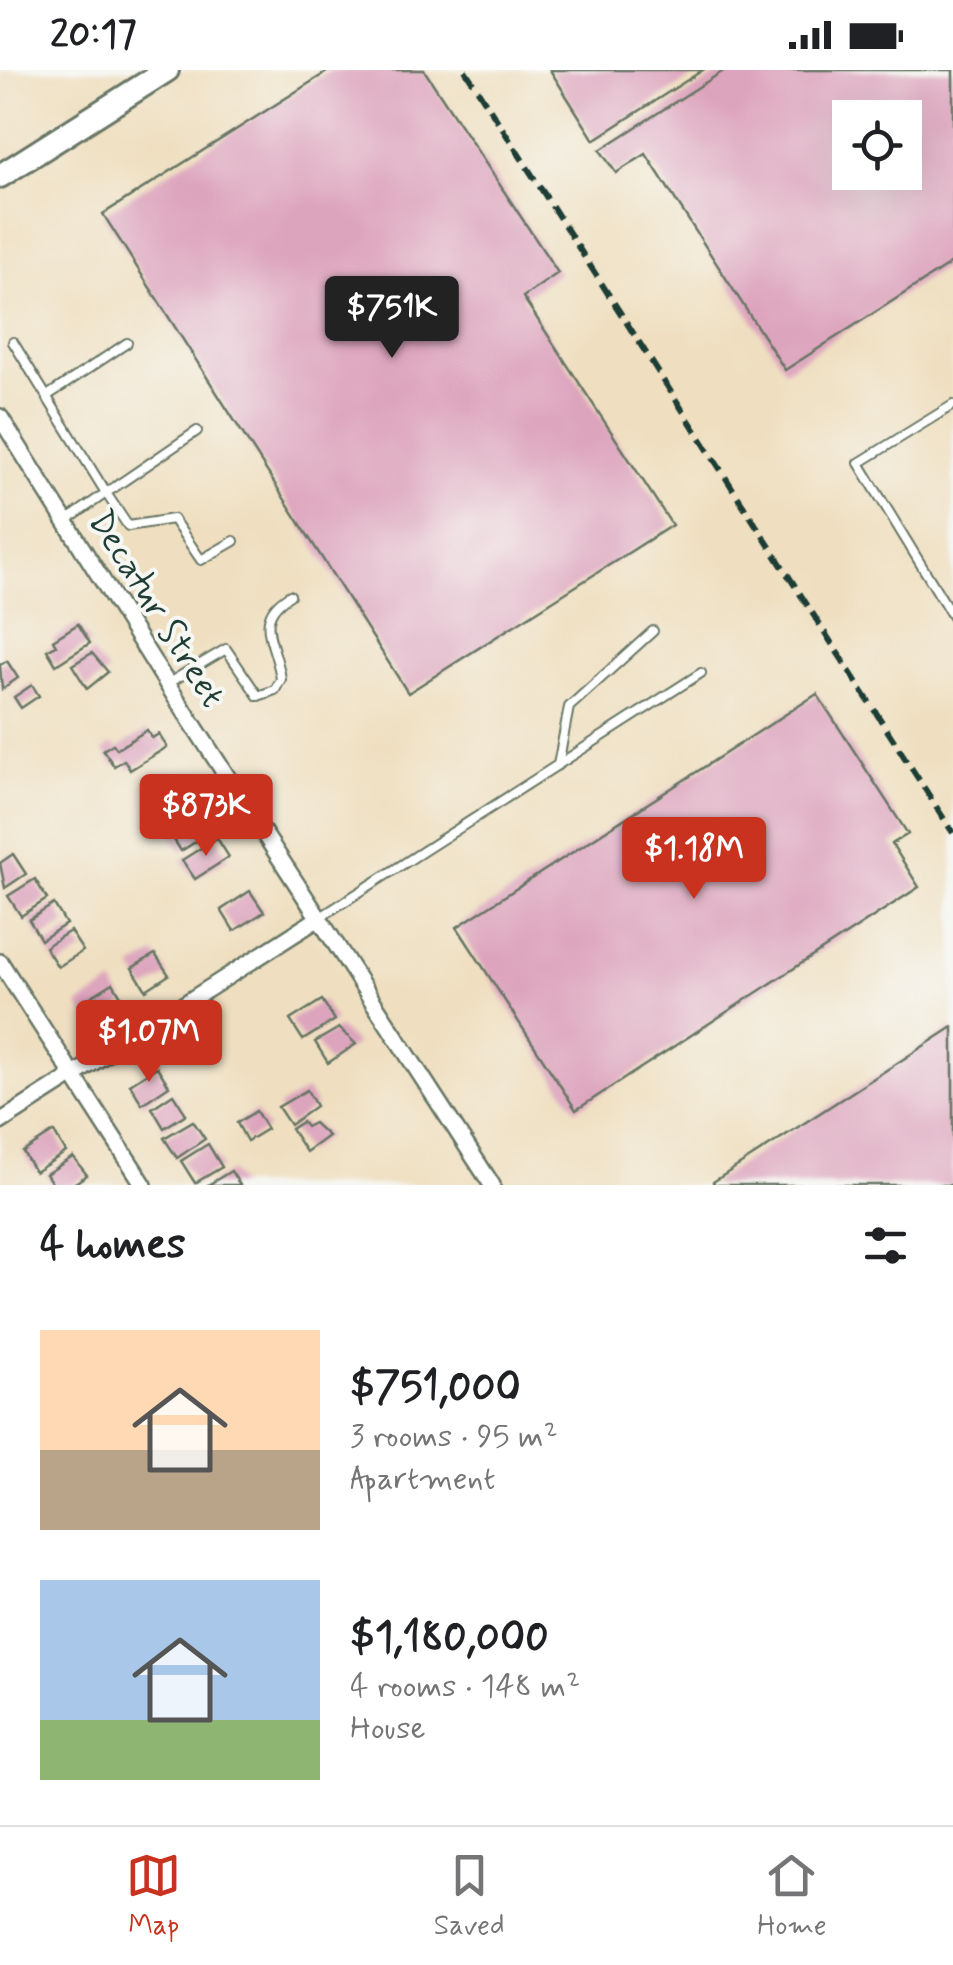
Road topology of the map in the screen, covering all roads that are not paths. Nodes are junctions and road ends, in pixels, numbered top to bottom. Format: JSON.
{"nodes":[{"id":1,"x":166,"y":70,"type":"edge"},
{"id":2,"x":0,"y":176,"type":"edge"},
{"id":3,"x":13,"y":342,"type":"dead end"},
{"id":4,"x":127,"y":344,"type":"dead end"},
{"id":5,"x":48,"y":396,"type":"junction"},
{"id":6,"x":953,"y":405,"type":"edge"},
{"id":7,"x":0,"y":416,"type":"edge"},
{"id":8,"x":197,"y":431,"type":"dead end"},
{"id":9,"x":106,"y":494,"type":"junction"},
{"id":10,"x":66,"y":521,"type":"junction"},
{"id":11,"x":234,"y":542,"type":"dead end"},
{"id":12,"x":290,"y":595,"type":"dead end"},
{"id":13,"x":953,"y":617,"type":"edge"},
{"id":14,"x":652,"y":632,"type":"dead end"},
{"id":15,"x":701,"y":673,"type":"dead end"},
{"id":16,"x":168,"y":684,"type":"junction"},
{"id":17,"x":558,"y":764,"type":"junction"},
{"id":18,"x":319,"y":918,"type":"junction"},
{"id":19,"x":0,"y":962,"type":"edge"},
{"id":20,"x":74,"y":1076,"type":"junction"},
{"id":21,"x":0,"y":1122,"type":"edge"},
{"id":22,"x":144,"y":1185,"type":"edge"},
{"id":23,"x":492,"y":1185,"type":"edge"}],
"edges":[{"from":1,"to":2,"type":"street"},
{"from":3,"to":5,"type":"lane"},
{"from":4,"to":5,"type":"lane"},
{"from":5,"to":9,"type":"lane"},
{"from":6,"to":13,"type":"lane"},
{"from":7,"to":10,"type":"street","name":"Decatur Street"},
{"from":8,"to":9,"type":"lane"},
{"from":9,"to":10,"type":"lane"},
{"from":9,"to":11,"type":"lane"},
{"from":10,"to":16,"type":"street","name":"Decatur Street"},
{"from":12,"to":16,"type":"lane"},
{"from":14,"to":17,"type":"lane"},
{"from":15,"to":17,"type":"lane"},
{"from":16,"to":18,"type":"street","name":"Decatur Street"},
{"from":17,"to":18,"type":"lane"},
{"from":18,"to":20,"type":"street"},
{"from":18,"to":23,"type":"street","name":"Decatur Street"},
{"from":19,"to":20,"type":"street"},
{"from":20,"to":21,"type":"street"},
{"from":20,"to":22,"type":"street"}]}
